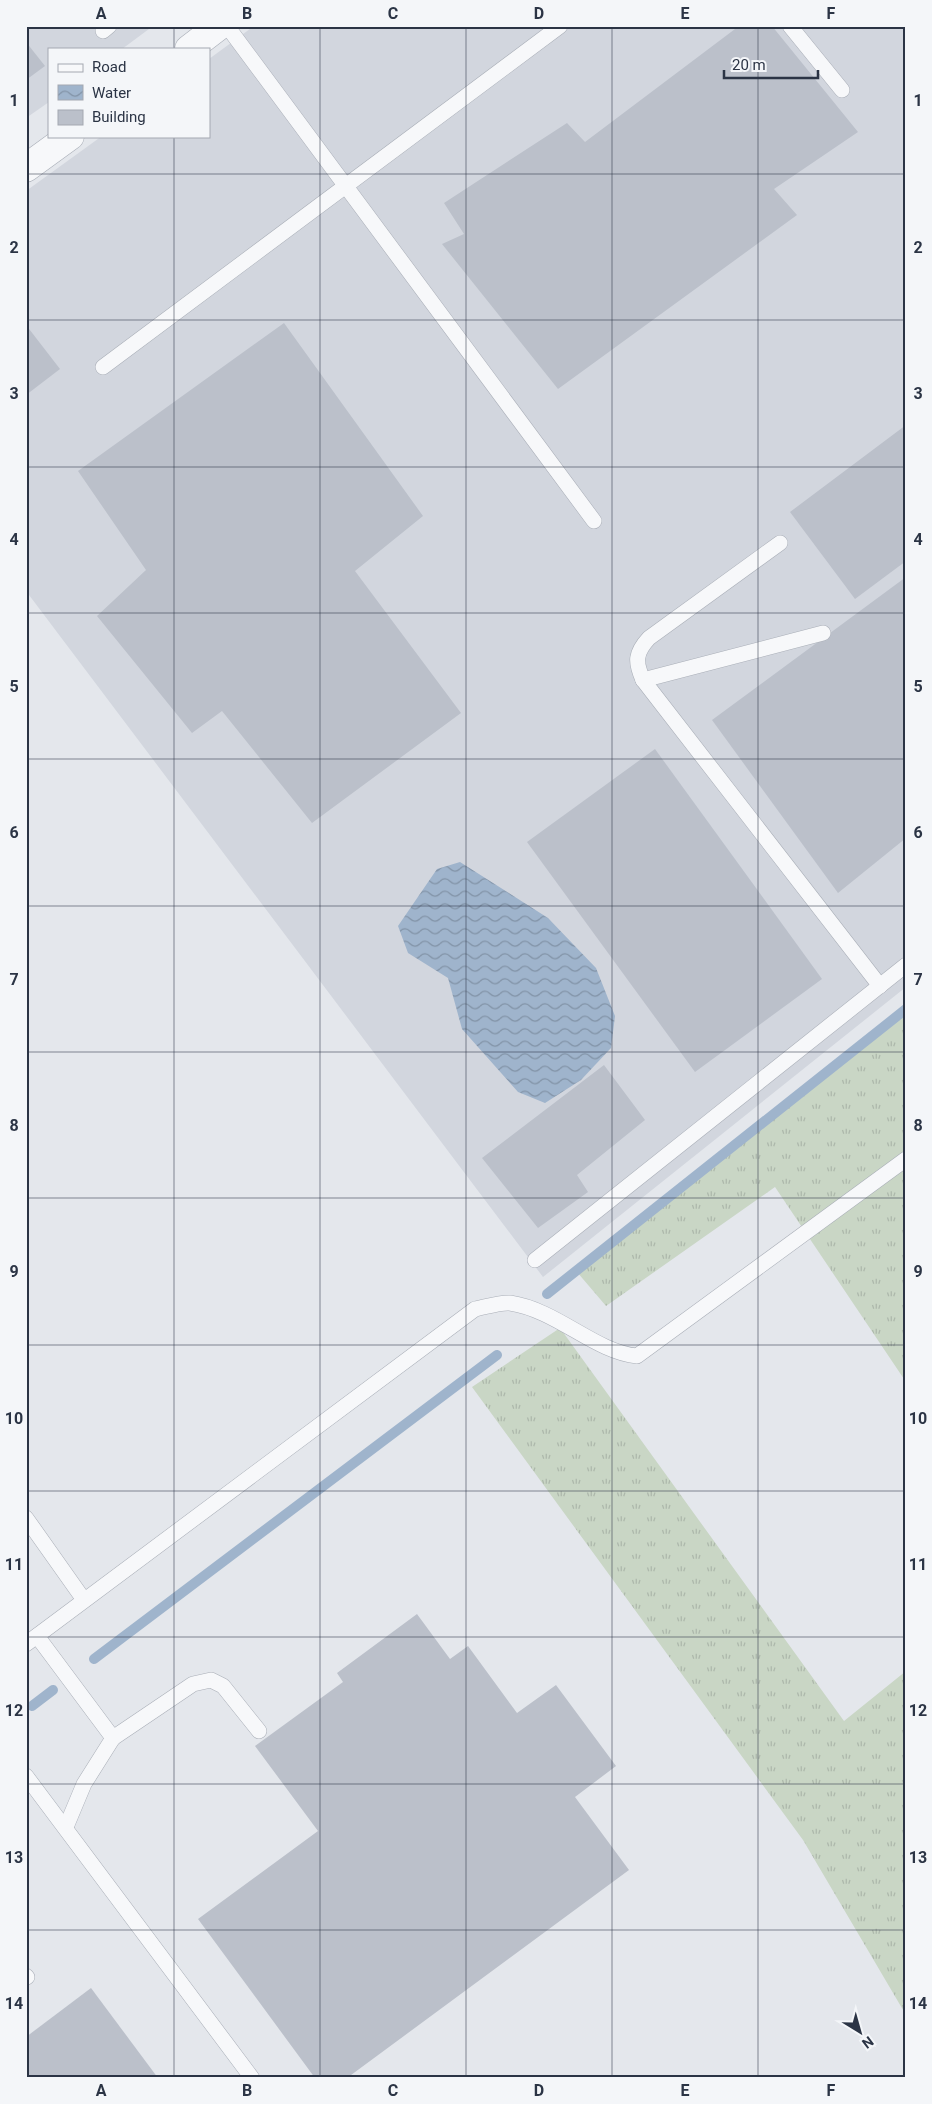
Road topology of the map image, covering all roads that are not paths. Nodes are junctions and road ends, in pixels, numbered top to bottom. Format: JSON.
{"nodes":[{"id":1,"x":219,"y":26,"type":"edge"},
{"id":2,"x":227,"y":26,"type":"edge"},
{"id":3,"x":560,"y":26,"type":"edge"},
{"id":4,"x":790,"y":26,"type":"edge"},
{"id":5,"x":189,"y":48,"type":"edge"},
{"id":6,"x":842,"y":90,"type":"dead end"},
{"id":7,"x":67,"y":138,"type":"edge"},
{"id":8,"x":26,"y":168,"type":"edge"},
{"id":9,"x":346,"y":186,"type":"junction"},
{"id":10,"x":103,"y":367,"type":"dead end"},
{"id":11,"x":594,"y":521,"type":"dead end"},
{"id":12,"x":780,"y":543,"type":"dead end"},
{"id":13,"x":823,"y":633,"type":"dead end"},
{"id":14,"x":643,"y":680,"type":"junction"},
{"id":15,"x":906,"y":965,"type":"edge"},
{"id":16,"x":880,"y":986,"type":"junction"},
{"id":17,"x":906,"y":1159,"type":"edge"},
{"id":18,"x":535,"y":1260,"type":"dead end"},
{"id":19,"x":26,"y":1518,"type":"edge"},
{"id":20,"x":84,"y":1600,"type":"junction"},
{"id":21,"x":32,"y":1640,"type":"edge"},
{"id":22,"x":259,"y":1732,"type":"dead end"},
{"id":23,"x":113,"y":1738,"type":"junction"},
{"id":24,"x":26,"y":1776,"type":"edge"},
{"id":25,"x":66,"y":1827,"type":"junction"},
{"id":26,"x":252,"y":2078,"type":"edge"}],
"edges":[{"from":1,"to":5,"type":"street"},
{"from":2,"to":9,"type":"lane"},
{"from":3,"to":9,"type":"lane"},
{"from":4,"to":6,"type":"lane"},
{"from":7,"to":8,"type":"street"},
{"from":9,"to":10,"type":"lane"},
{"from":9,"to":11,"type":"lane"},
{"from":12,"to":14,"type":"lane"},
{"from":13,"to":14,"type":"lane"},
{"from":14,"to":16,"type":"lane"},
{"from":15,"to":16,"type":"lane"},
{"from":16,"to":18,"type":"lane"},
{"from":17,"to":20,"type":"lane"},
{"from":19,"to":20,"type":"lane"},
{"from":20,"to":21,"type":"lane"},
{"from":21,"to":23,"type":"lane"},
{"from":22,"to":23,"type":"lane"},
{"from":23,"to":25,"type":"lane"},
{"from":24,"to":25,"type":"lane"},
{"from":25,"to":26,"type":"lane"}]}
